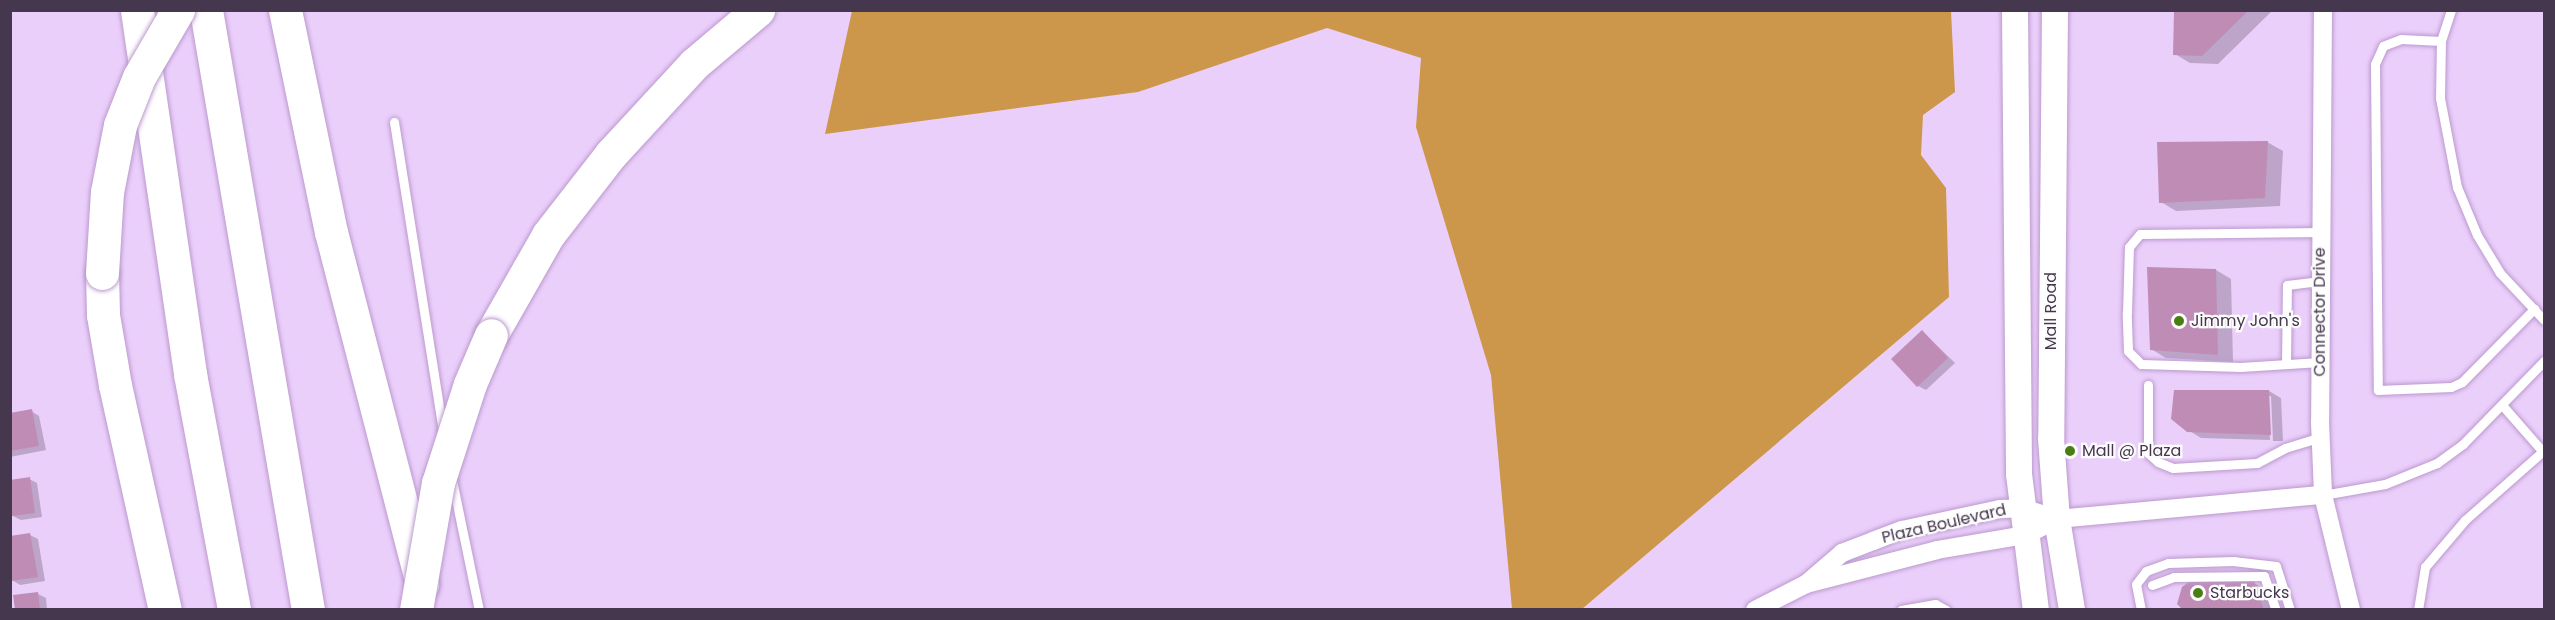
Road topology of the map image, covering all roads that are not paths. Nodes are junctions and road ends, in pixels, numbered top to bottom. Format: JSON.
{"nodes":[{"id":1,"x":137,"y":10,"type":"edge"},
{"id":2,"x":178,"y":10,"type":"edge"},
{"id":3,"x":206,"y":10,"type":"edge"},
{"id":4,"x":285,"y":10,"type":"edge"},
{"id":5,"x":758,"y":10,"type":"edge"},
{"id":6,"x":2015,"y":10,"type":"edge"},
{"id":7,"x":2055,"y":10,"type":"edge"},
{"id":8,"x":2322,"y":10,"type":"edge"},
{"id":9,"x":2451,"y":10,"type":"edge"},
{"id":10,"x":2441,"y":41,"type":"junction"},
{"id":11,"x":394,"y":122,"type":"dead end"},
{"id":12,"x":2321,"y":232,"type":"junction"},
{"id":13,"x":2321,"y":281,"type":"junction"},
{"id":14,"x":2534,"y":309,"type":"junction"},
{"id":15,"x":2544,"y":320,"type":"edge"},
{"id":16,"x":2544,"y":361,"type":"edge"},
{"id":17,"x":2320,"y":362,"type":"junction"},
{"id":18,"x":2286,"y":364,"type":"junction"},
{"id":19,"x":2148,"y":385,"type":"dead end"},
{"id":20,"x":2502,"y":405,"type":"junction"},
{"id":21,"x":2321,"y":437,"type":"junction"},
{"id":22,"x":2544,"y":452,"type":"edge"},
{"id":23,"x":2323,"y":495,"type":"junction"},
{"id":24,"x":2023,"y":508,"type":"junction"},
{"id":25,"x":2057,"y":519,"type":"junction"},
{"id":26,"x":2026,"y":535,"type":"junction"},
{"id":27,"x":2168,"y":562,"type":"junction"},
{"id":28,"x":1806,"y":584,"type":"junction"},
{"id":29,"x":165,"y":609,"type":"edge"},
{"id":30,"x":234,"y":609,"type":"edge"},
{"id":31,"x":308,"y":609,"type":"edge"},
{"id":32,"x":416,"y":609,"type":"edge"},
{"id":33,"x":428,"y":609,"type":"edge"},
{"id":34,"x":479,"y":609,"type":"edge"},
{"id":35,"x":1755,"y":609,"type":"edge"},
{"id":36,"x":1901,"y":609,"type":"edge"},
{"id":37,"x":1912,"y":609,"type":"edge"},
{"id":38,"x":1946,"y":609,"type":"edge"},
{"id":39,"x":2036,"y":609,"type":"edge"},
{"id":40,"x":2072,"y":609,"type":"edge"},
{"id":41,"x":2141,"y":609,"type":"edge"},
{"id":42,"x":2276,"y":609,"type":"edge"},
{"id":43,"x":2290,"y":609,"type":"edge"},
{"id":44,"x":2351,"y":609,"type":"edge"},
{"id":45,"x":2418,"y":609,"type":"edge"}],
"edges":[{"from":1,"to":30,"type":"highway"},
{"from":2,"to":29,"type":"highway","bridge":true},
{"from":3,"to":31,"type":"highway"},
{"from":4,"to":33,"type":"highway"},
{"from":5,"to":32,"type":"highway","bridge":true},
{"from":6,"to":24,"type":"main road"},
{"from":7,"to":25,"type":"main road","name":"Mall Road"},
{"from":8,"to":12,"type":"street","name":"Connector Drive"},
{"from":9,"to":10,"type":"lane"},
{"from":10,"to":14,"type":"lane"},
{"from":10,"to":14,"type":"lane"},
{"from":11,"to":34,"type":"lane"},
{"from":12,"to":13,"type":"street","name":"Connector Drive"},
{"from":12,"to":18,"type":"lane"},
{"from":13,"to":17,"type":"street","name":"Connector Drive"},
{"from":13,"to":18,"type":"lane"},
{"from":14,"to":15,"type":"lane"},
{"from":16,"to":20,"type":"lane"},
{"from":17,"to":18,"type":"lane"},
{"from":17,"to":21,"type":"street","name":"Connector Drive"},
{"from":19,"to":21,"type":"lane"},
{"from":20,"to":22,"type":"lane"},
{"from":20,"to":23,"type":"lane"},
{"from":21,"to":23,"type":"street","name":"Connector Drive"},
{"from":22,"to":45,"type":"lane"},
{"from":23,"to":25,"type":"street","name":"Plaza Boulevard"},
{"from":23,"to":44,"type":"street","name":"Connector Drive"},
{"from":24,"to":25,"type":"street","name":"Plaza Boulevard"},
{"from":24,"to":26,"type":"main road"},
{"from":24,"to":28,"type":"street","name":"Plaza Boulevard"},
{"from":25,"to":26,"type":"street","name":"Plaza Boulevard"},
{"from":25,"to":40,"type":"main road","name":"Mall Road"},
{"from":26,"to":28,"type":"street","name":"Plaza Boulevard"},
{"from":26,"to":39,"type":"main road"},
{"from":27,"to":41,"type":"lane"},
{"from":27,"to":42,"type":"lane"},
{"from":27,"to":43,"type":"lane"},
{"from":28,"to":35,"type":"street","name":"Plaza Boulevard"},
{"from":36,"to":37,"type":"lane"},
{"from":37,"to":38,"type":"lane"}]}
